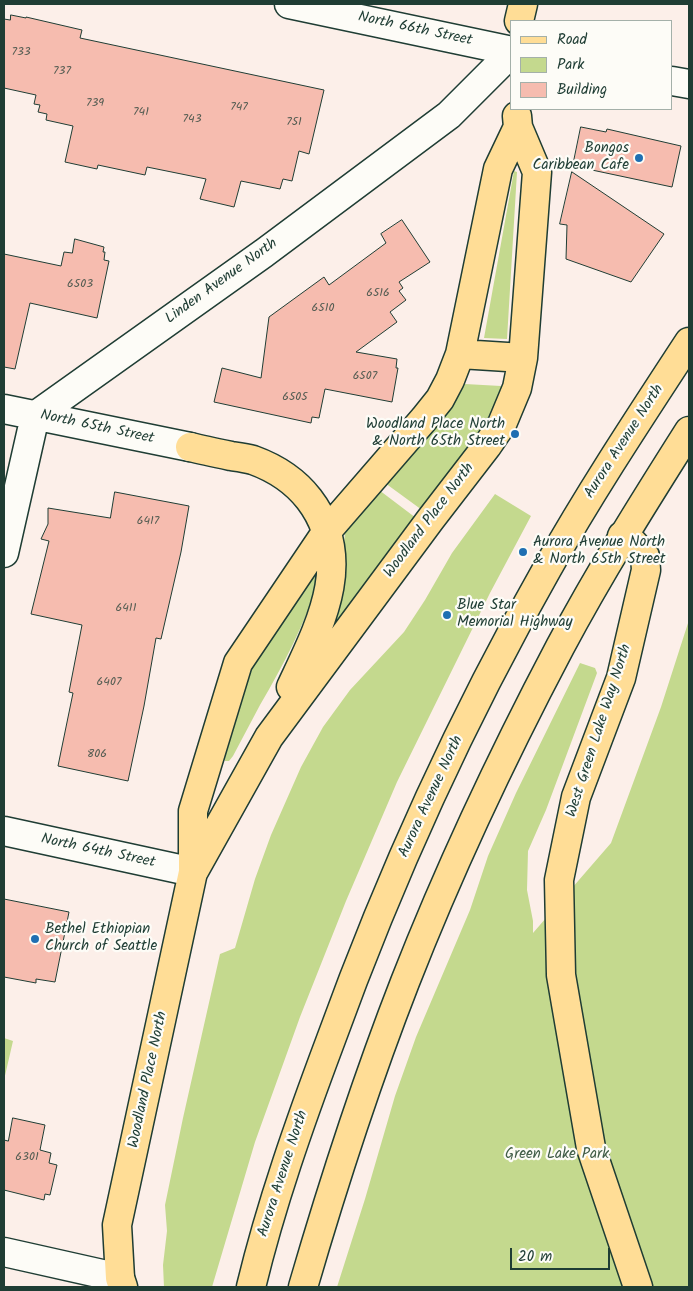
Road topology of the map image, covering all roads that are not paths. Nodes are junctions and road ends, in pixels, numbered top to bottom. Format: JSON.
{"nodes":[{"id":1,"x":289,"y":4,"type":"edge"},
{"id":2,"x":523,"y":4,"type":"edge"},
{"id":3,"x":519,"y":20,"type":"edge"},
{"id":4,"x":510,"y":52,"type":"edge"},
{"id":5,"x":510,"y":54,"type":"edge"},
{"id":6,"x":673,"y":81,"type":"edge"},
{"id":7,"x":689,"y":84,"type":"edge"},
{"id":8,"x":518,"y":118,"type":"edge"},
{"id":9,"x":689,"y":342,"type":"edge"},
{"id":10,"x":460,"y":354,"type":"junction"},
{"id":11,"x":523,"y":358,"type":"junction"},
{"id":12,"x":4,"y":409,"type":"edge"},
{"id":13,"x":35,"y":416,"type":"junction"},
{"id":14,"x":689,"y":431,"type":"edge"},
{"id":15,"x":190,"y":447,"type":"junction"},
{"id":16,"x":327,"y":531,"type":"junction"},
{"id":17,"x":622,"y":536,"type":"junction"},
{"id":18,"x":4,"y":553,"type":"edge"},
{"id":19,"x":238,"y":663,"type":"junction"},
{"id":20,"x":269,"y":737,"type":"junction"},
{"id":21,"x":4,"y":831,"type":"edge"},
{"id":22,"x":193,"y":872,"type":"junction"},
{"id":23,"x":4,"y":1252,"type":"edge"},
{"id":24,"x":119,"y":1284,"type":"edge"},
{"id":25,"x":251,"y":1287,"type":"edge"},
{"id":26,"x":303,"y":1287,"type":"edge"},
{"id":27,"x":638,"y":1287,"type":"edge"}],
"edges":[{"from":1,"to":4,"type":"street","name":"North 66th Street"},
{"from":2,"to":3,"type":"main road"},
{"from":5,"to":13,"type":"street","name":"Linden Avenue North"},
{"from":6,"to":7,"type":"street"},
{"from":8,"to":10,"type":"main road","name":"Woodland Place North"},
{"from":8,"to":11,"type":"main road","name":"Woodland Place North"},
{"from":9,"to":25,"type":"main road","name":"Aurora Avenue North"},
{"from":10,"to":11,"type":"main road"},
{"from":10,"to":16,"type":"main road","name":"Woodland Place North"},
{"from":11,"to":20,"type":"main road","name":"Woodland Place North"},
{"from":12,"to":13,"type":"street","name":"North 65th Street"},
{"from":13,"to":15,"type":"street","name":"North 65th Street"},
{"from":13,"to":18,"type":"street"},
{"from":14,"to":17,"type":"main road"},
{"from":15,"to":16,"type":"main road"},
{"from":15,"to":19,"type":"main road"},
{"from":16,"to":19,"type":"main road","name":"Woodland Place North"},
{"from":16,"to":20,"type":"main road"},
{"from":17,"to":26,"type":"main road"},
{"from":17,"to":27,"type":"main road","name":"West Green Lake Way North"},
{"from":19,"to":22,"type":"main road","name":"Woodland Place North"},
{"from":20,"to":22,"type":"main road","name":"Woodland Place North"},
{"from":21,"to":22,"type":"street","name":"North 64th Street"},
{"from":22,"to":24,"type":"main road","name":"Woodland Place North"},
{"from":23,"to":24,"type":"street"}]}
